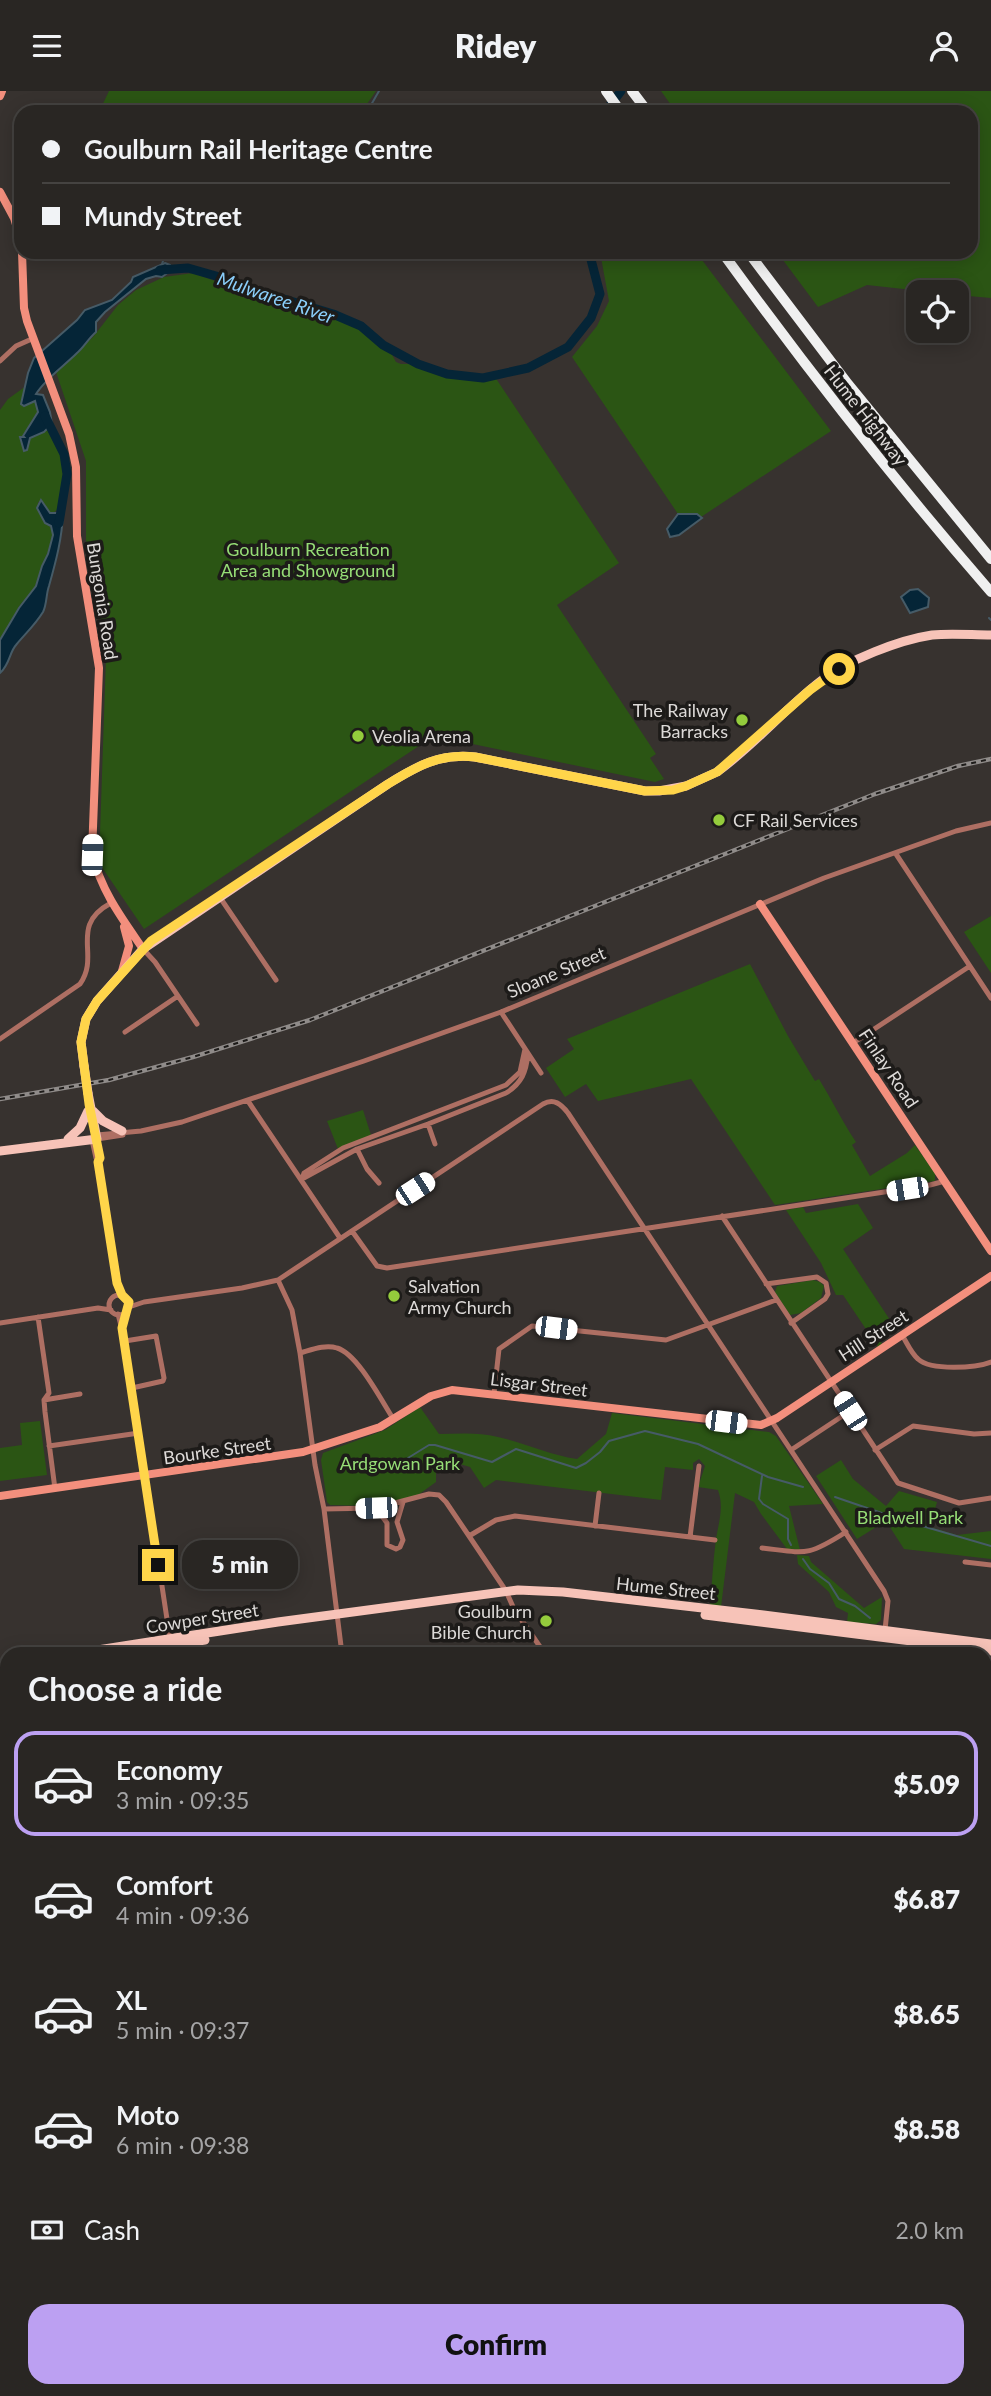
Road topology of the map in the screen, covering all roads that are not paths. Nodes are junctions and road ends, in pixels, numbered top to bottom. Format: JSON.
{"nodes":[{"id":1,"x":2,"y":91,"type":"edge"},
{"id":2,"x":0,"y":96,"type":"edge"},
{"id":3,"x":0,"y":193,"type":"edge"},
{"id":4,"x":14,"y":219,"type":"edge"},
{"id":5,"x":22,"y":259,"type":"edge"},
{"id":6,"x":727,"y":259,"type":"edge"},
{"id":7,"x":753,"y":259,"type":"edge"},
{"id":8,"x":34,"y":338,"type":"junction"},
{"id":9,"x":0,"y":361,"type":"edge"},
{"id":10,"x":991,"y":559,"type":"edge"},
{"id":11,"x":991,"y":592,"type":"edge"},
{"id":12,"x":991,"y":635,"type":"edge"},
{"id":13,"x":991,"y":823,"type":"edge"},
{"id":14,"x":896,"y":854,"type":"junction"},
{"id":15,"x":219,"y":896,"type":"junction"},
{"id":16,"x":111,"y":902,"type":"junction"},
{"id":17,"x":760,"y":904,"type":"junction"},
{"id":18,"x":117,"y":911,"type":"junction"},
{"id":19,"x":143,"y":949,"type":"junction"},
{"id":20,"x":970,"y":966,"type":"junction"},
{"id":21,"x":122,"y":971,"type":"junction"},
{"id":22,"x":276,"y":980,"type":"dead end"},
{"id":23,"x":178,"y":996,"type":"junction"},
{"id":24,"x":991,"y":998,"type":"edge"},
{"id":25,"x":501,"y":1012,"type":"junction"},
{"id":26,"x":197,"y":1024,"type":"dead end"},
{"id":27,"x":125,"y":1032,"type":"dead end"},
{"id":28,"x":0,"y":1039,"type":"edge"},
{"id":29,"x":853,"y":1043,"type":"junction"},
{"id":30,"x":526,"y":1051,"type":"junction"},
{"id":31,"x":541,"y":1073,"type":"dead end"},
{"id":32,"x":248,"y":1101,"type":"junction"},
{"id":33,"x":90,"y":1109,"type":"junction"},
{"id":34,"x":428,"y":1124,"type":"junction"},
{"id":35,"x":125,"y":1132,"type":"junction"},
{"id":36,"x":95,"y":1137,"type":"junction"},
{"id":37,"x":65,"y":1140,"type":"junction"},
{"id":38,"x":435,"y":1144,"type":"dead end"},
{"id":39,"x":357,"y":1149,"type":"junction"},
{"id":40,"x":0,"y":1151,"type":"edge"},
{"id":41,"x":302,"y":1179,"type":"junction"},
{"id":42,"x":945,"y":1181,"type":"junction"},
{"id":43,"x":379,"y":1183,"type":"dead end"},
{"id":44,"x":722,"y":1216,"type":"junction"},
{"id":45,"x":646,"y":1229,"type":"junction"},
{"id":46,"x":352,"y":1231,"type":"junction"},
{"id":47,"x":340,"y":1238,"type":"junction"},
{"id":48,"x":991,"y":1251,"type":"edge"},
{"id":49,"x":991,"y":1276,"type":"edge"},
{"id":50,"x":278,"y":1280,"type":"junction"},
{"id":51,"x":766,"y":1285,"type":"junction"},
{"id":52,"x":118,"y":1296,"type":"junction"},
{"id":53,"x":128,"y":1300,"type":"junction"},
{"id":54,"x":776,"y":1300,"type":"junction"},
{"id":55,"x":144,"y":1302,"type":"junction"},
{"id":56,"x":110,"y":1303,"type":"junction"},
{"id":57,"x":98,"y":1308,"type":"junction"},
{"id":58,"x":111,"y":1310,"type":"junction"},
{"id":59,"x":127,"y":1310,"type":"junction"},
{"id":60,"x":118,"y":1314,"type":"junction"},
{"id":61,"x":38,"y":1317,"type":"junction"},
{"id":62,"x":0,"y":1323,"type":"edge"},
{"id":63,"x":791,"y":1323,"type":"junction"},
{"id":64,"x":708,"y":1325,"type":"junction"},
{"id":65,"x":122,"y":1328,"type":"junction"},
{"id":66,"x":902,"y":1335,"type":"junction"},
{"id":67,"x":125,"y":1341,"type":"junction"},
{"id":68,"x":300,"y":1353,"type":"junction"},
{"id":69,"x":991,"y":1362,"type":"edge"},
{"id":70,"x":831,"y":1382,"type":"junction"},
{"id":71,"x":132,"y":1388,"type":"junction"},
{"id":72,"x":80,"y":1394,"type":"dead end"},
{"id":73,"x":494,"y":1394,"type":"junction"},
{"id":74,"x":44,"y":1400,"type":"junction"},
{"id":75,"x":850,"y":1411,"type":"junction"},
{"id":76,"x":394,"y":1420,"type":"junction"},
{"id":77,"x":772,"y":1421,"type":"junction"},
{"id":78,"x":139,"y":1433,"type":"junction"},
{"id":79,"x":991,"y":1433,"type":"edge"},
{"id":80,"x":49,"y":1446,"type":"junction"},
{"id":81,"x":313,"y":1450,"type":"junction"},
{"id":82,"x":791,"y":1450,"type":"junction"},
{"id":83,"x":875,"y":1450,"type":"junction"},
{"id":84,"x":699,"y":1466,"type":"dead end"},
{"id":85,"x":145,"y":1476,"type":"junction"},
{"id":86,"x":55,"y":1489,"type":"junction"},
{"id":87,"x":599,"y":1493,"type":"dead end"},
{"id":88,"x":0,"y":1496,"type":"edge"},
{"id":89,"x":991,"y":1498,"type":"edge"},
{"id":90,"x":403,"y":1502,"type":"junction"},
{"id":91,"x":376,"y":1508,"type":"junction"},
{"id":92,"x":324,"y":1509,"type":"junction"},
{"id":93,"x":595,"y":1526,"type":"junction"},
{"id":94,"x":846,"y":1532,"type":"junction"},
{"id":95,"x":469,"y":1535,"type":"junction"},
{"id":96,"x":690,"y":1537,"type":"junction"},
{"id":97,"x":715,"y":1540,"type":"dead end"},
{"id":98,"x":762,"y":1548,"type":"dead end"},
{"id":99,"x":965,"y":1562,"type":"dead end"},
{"id":100,"x":991,"y":1565,"type":"edge"},
{"id":101,"x":507,"y":1593,"type":"junction"},
{"id":102,"x":337,"y":1617,"type":"junction"},
{"id":103,"x":885,"y":1630,"type":"junction"},
{"id":104,"x":920,"y":1638,"type":"junction"},
{"id":105,"x":991,"y":1644,"type":"edge"},
{"id":106,"x":170,"y":1646,"type":"edge"},
{"id":107,"x":341,"y":1647,"type":"edge"},
{"id":108,"x":541,"y":1647,"type":"edge"},
{"id":109,"x":924,"y":1647,"type":"edge"},
{"id":110,"x":969,"y":1647,"type":"edge"}],
"edges":[{"from":1,"to":2,"type":"street"},
{"from":3,"to":4,"type":"street"},
{"from":5,"to":8,"type":"street","name":"Bungonia Road"},
{"from":6,"to":11,"type":"highway","name":"Hume Highway"},
{"from":7,"to":10,"type":"highway","name":"Hume Highway"},
{"from":8,"to":9,"type":"street"},
{"from":8,"to":16,"type":"street","name":"Bungonia Road"},
{"from":12,"to":15,"type":"main road"},
{"from":13,"to":14,"type":"street","name":"Sloane Street"},
{"from":14,"to":17,"type":"street","name":"Sloane Street"},
{"from":14,"to":20,"type":"street"},
{"from":15,"to":19,"type":"main road"},
{"from":15,"to":22,"type":"street"},
{"from":16,"to":18,"type":"street","name":"Bungonia Road"},
{"from":16,"to":28,"type":"street"},
{"from":17,"to":25,"type":"street","name":"Sloane Street"},
{"from":17,"to":29,"type":"street","name":"Finlay Road"},
{"from":18,"to":19,"type":"street","name":"Bungonia Road"},
{"from":18,"to":21,"type":"street"},
{"from":19,"to":21,"type":"main road"},
{"from":19,"to":23,"type":"street"},
{"from":20,"to":24,"type":"street"},
{"from":20,"to":29,"type":"street"},
{"from":21,"to":33,"type":"main road","bridge":true},
{"from":23,"to":26,"type":"street"},
{"from":23,"to":27,"type":"street"},
{"from":25,"to":30,"type":"street"},
{"from":25,"to":32,"type":"street","name":"Sloane Street"},
{"from":29,"to":42,"type":"street","name":"Finlay Road"},
{"from":30,"to":31,"type":"street"},
{"from":30,"to":34,"type":"street"},
{"from":30,"to":41,"type":"street"},
{"from":32,"to":35,"type":"street","name":"Sloane Street"},
{"from":32,"to":41,"type":"street"},
{"from":33,"to":35,"type":"main road"},
{"from":33,"to":36,"type":"main road"},
{"from":33,"to":37,"type":"main road"},
{"from":34,"to":38,"type":"street"},
{"from":34,"to":39,"type":"street"},
{"from":35,"to":36,"type":"street","name":"Sloane Street"},
{"from":36,"to":37,"type":"main road","name":"Sloane Street"},
{"from":36,"to":52,"type":"street"},
{"from":37,"to":40,"type":"main road","name":"Sloane Street"},
{"from":39,"to":41,"type":"street"},
{"from":39,"to":43,"type":"street"},
{"from":41,"to":47,"type":"street"},
{"from":42,"to":44,"type":"street"},
{"from":42,"to":48,"type":"street","name":"Finlay Road"},
{"from":44,"to":45,"type":"street"},
{"from":44,"to":51,"type":"street"},
{"from":45,"to":46,"type":"street"},
{"from":45,"to":46,"type":"street"},
{"from":45,"to":64,"type":"street"},
{"from":46,"to":47,"type":"street"},
{"from":47,"to":50,"type":"street"},
{"from":49,"to":66,"type":"street","name":"Hill Street"},
{"from":50,"to":55,"type":"street"},
{"from":50,"to":68,"type":"street"},
{"from":51,"to":54,"type":"street"},
{"from":51,"to":63,"type":"street"},
{"from":52,"to":53,"type":"street"},
{"from":52,"to":56,"type":"street"},
{"from":53,"to":55,"type":"street"},
{"from":53,"to":59,"type":"street"},
{"from":54,"to":63,"type":"street"},
{"from":54,"to":64,"type":"street"},
{"from":55,"to":59,"type":"street"},
{"from":56,"to":57,"type":"street"},
{"from":56,"to":58,"type":"street"},
{"from":57,"to":58,"type":"street"},
{"from":57,"to":61,"type":"street"},
{"from":58,"to":60,"type":"street"},
{"from":59,"to":60,"type":"street"},
{"from":59,"to":65,"type":"street"},
{"from":60,"to":65,"type":"street"},
{"from":61,"to":62,"type":"street"},
{"from":61,"to":74,"type":"street"},
{"from":63,"to":70,"type":"street"},
{"from":64,"to":73,"type":"street"},
{"from":64,"to":77,"type":"street"},
{"from":65,"to":67,"type":"street"},
{"from":66,"to":69,"type":"street"},
{"from":66,"to":70,"type":"street","name":"Hill Street"},
{"from":67,"to":71,"type":"street"},
{"from":67,"to":71,"type":"street"},
{"from":68,"to":76,"type":"street"},
{"from":68,"to":81,"type":"street"},
{"from":70,"to":75,"type":"street"},
{"from":70,"to":77,"type":"street","name":"Hill Street"},
{"from":71,"to":78,"type":"street"},
{"from":72,"to":74,"type":"street"},
{"from":73,"to":76,"type":"street","name":"Lisgar Street"},
{"from":73,"to":77,"type":"street","name":"Lisgar Street"},
{"from":74,"to":80,"type":"street"},
{"from":75,"to":82,"type":"street"},
{"from":75,"to":83,"type":"street"},
{"from":76,"to":81,"type":"street","name":"Lisgar Street"},
{"from":77,"to":82,"type":"street"},
{"from":78,"to":80,"type":"street"},
{"from":78,"to":85,"type":"street"},
{"from":79,"to":83,"type":"street"},
{"from":80,"to":86,"type":"street"},
{"from":81,"to":85,"type":"street","name":"Bourke Street"},
{"from":81,"to":92,"type":"street"},
{"from":82,"to":94,"type":"street"},
{"from":83,"to":89,"type":"street"},
{"from":84,"to":96,"type":"street"},
{"from":85,"to":86,"type":"street","name":"Bourke Street"},
{"from":85,"to":106,"type":"street"},
{"from":86,"to":88,"type":"street","name":"Bourke Street"},
{"from":87,"to":93,"type":"street"},
{"from":90,"to":91,"type":"street"},
{"from":90,"to":91,"type":"street"},
{"from":90,"to":95,"type":"street"},
{"from":91,"to":92,"type":"street"},
{"from":92,"to":102,"type":"street"},
{"from":93,"to":95,"type":"street"},
{"from":93,"to":96,"type":"street"},
{"from":94,"to":98,"type":"street"},
{"from":94,"to":103,"type":"street"},
{"from":95,"to":101,"type":"street"},
{"from":96,"to":97,"type":"street"},
{"from":99,"to":100,"type":"street"},
{"from":101,"to":102,"type":"main road","name":"Hume Street"},
{"from":101,"to":103,"type":"main road","name":"Hume Street"},
{"from":101,"to":104,"type":"main road","name":"Hume Street"},
{"from":101,"to":108,"type":"street"},
{"from":102,"to":106,"type":"main road","name":"Cowper Street"},
{"from":102,"to":107,"type":"street"},
{"from":103,"to":104,"type":"main road","name":"Hume Street"},
{"from":104,"to":105,"type":"main road","name":"Hume Street"},
{"from":104,"to":109,"type":"street"},
{"from":104,"to":110,"type":"main road","name":"Hume Street"}]}
